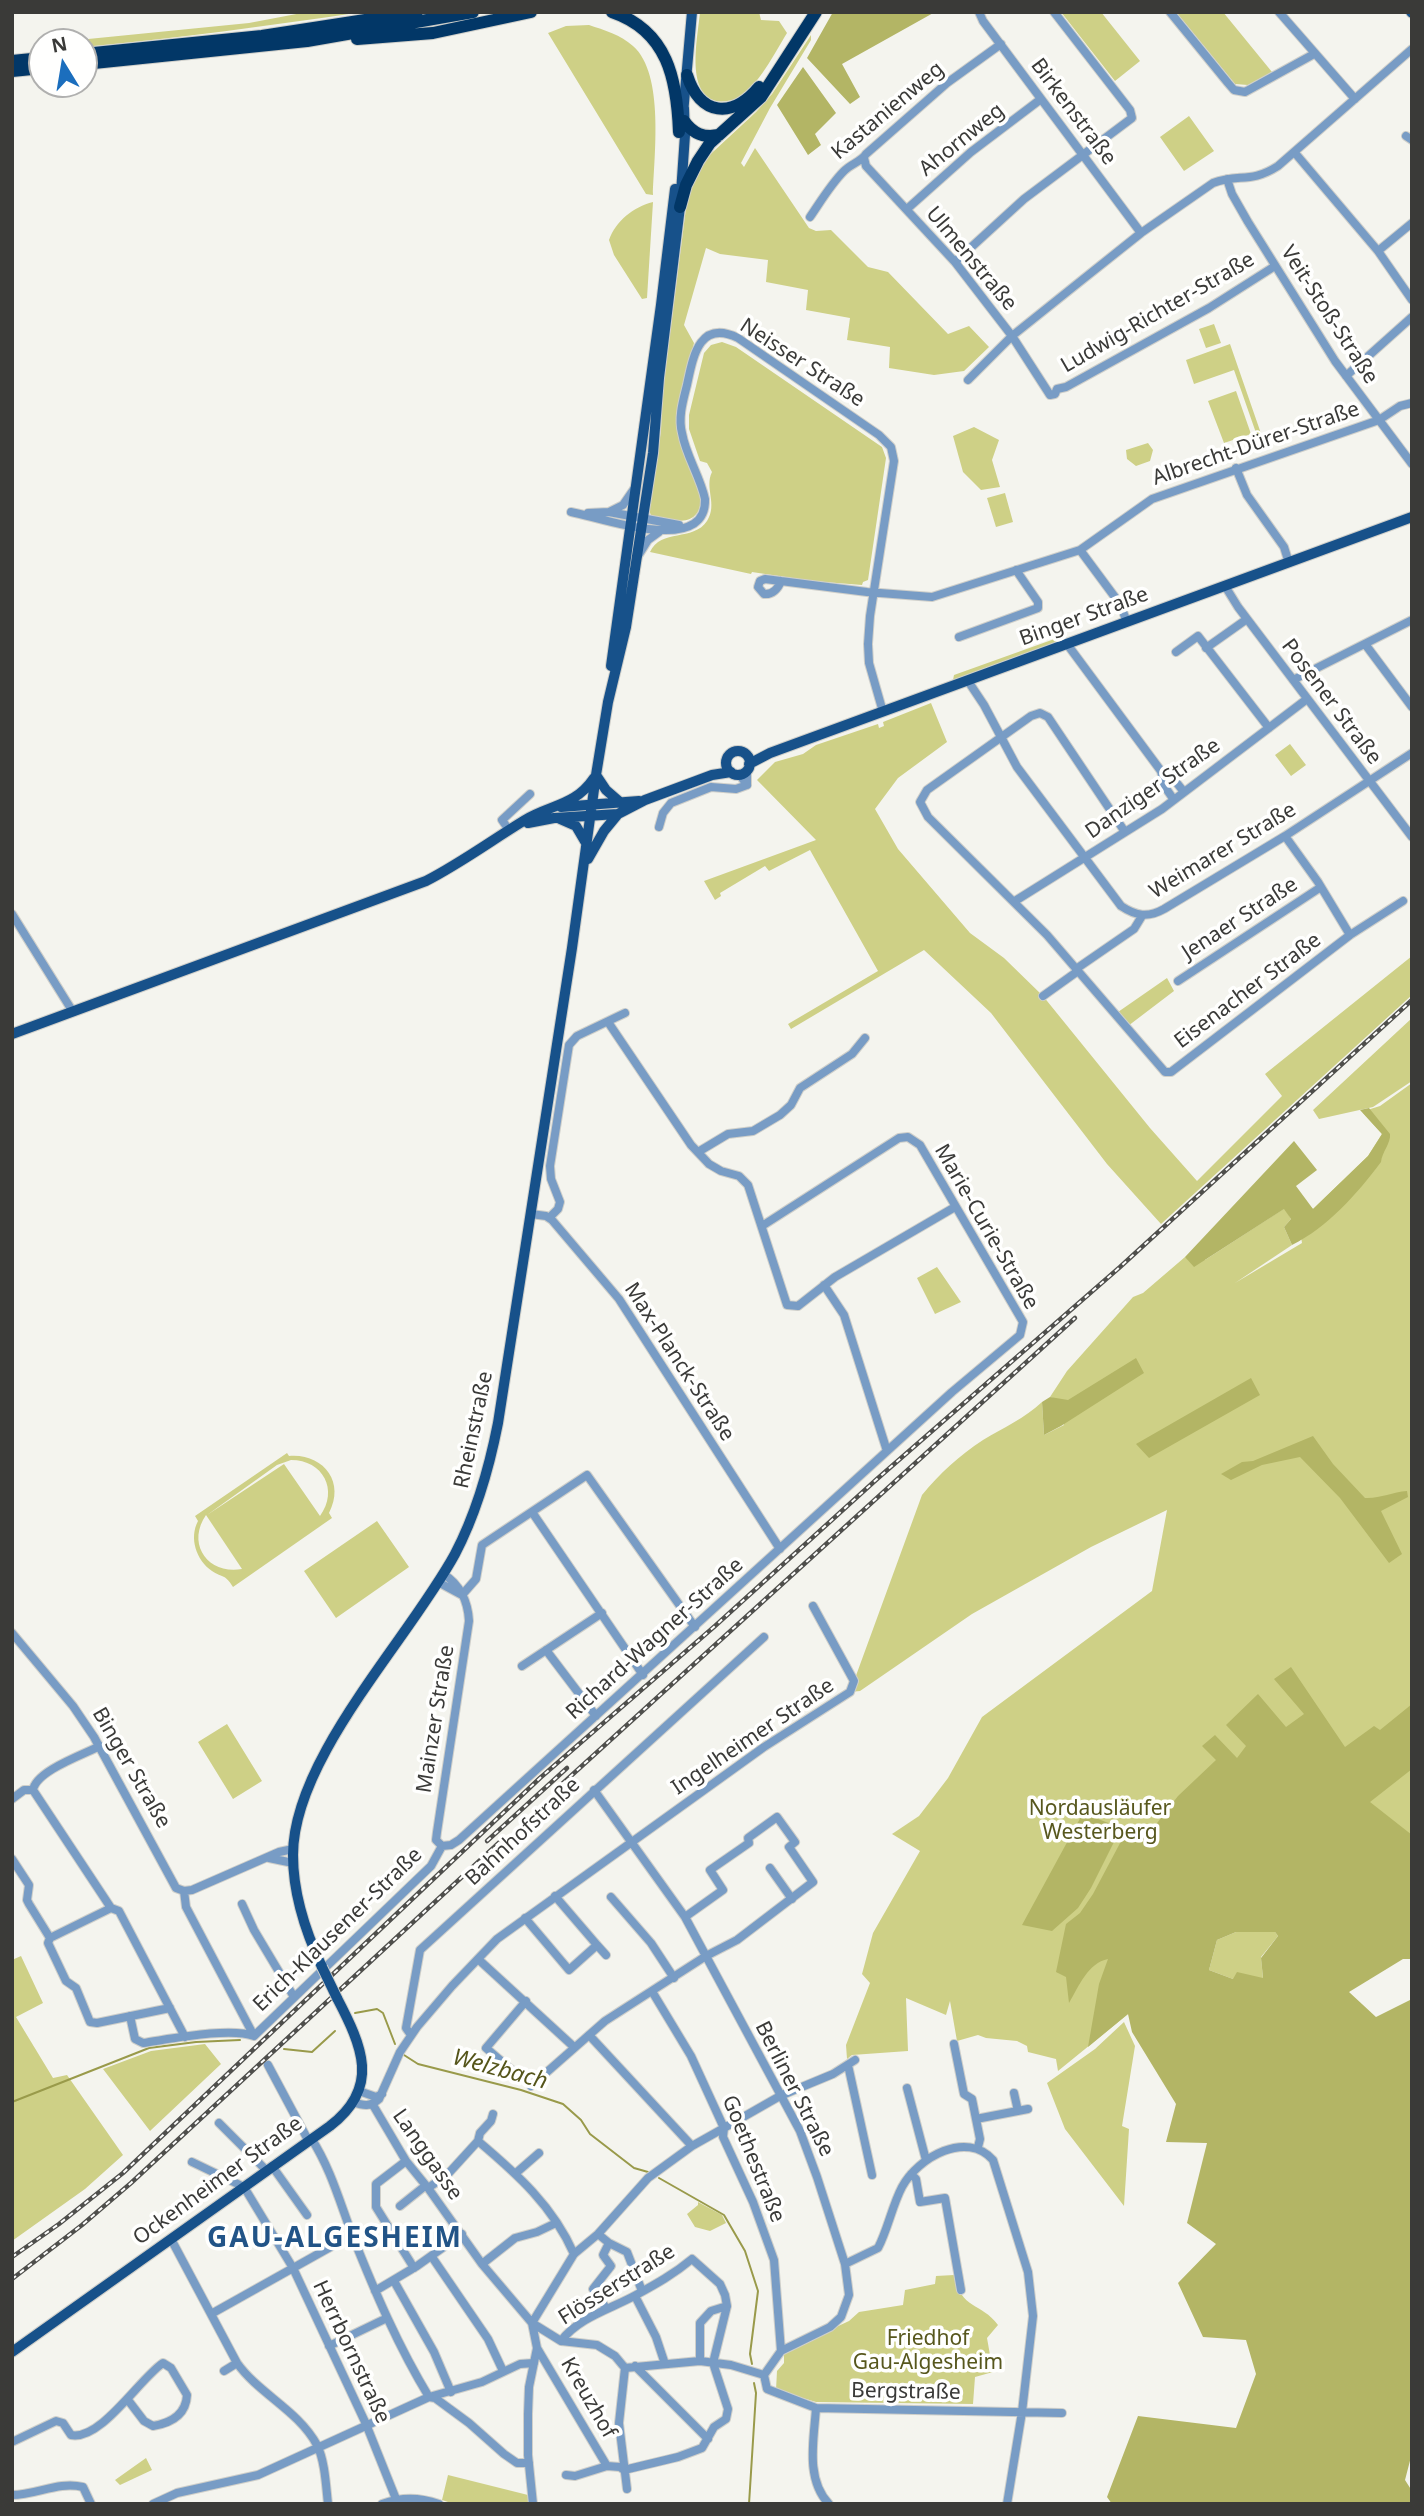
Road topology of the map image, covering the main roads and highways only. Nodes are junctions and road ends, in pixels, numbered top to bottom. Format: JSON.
{"nodes":[{"id":1,"x":417,"y":12,"type":"edge"},
{"id":2,"x":473,"y":12,"type":"edge"},
{"id":3,"x":531,"y":12,"type":"edge"},
{"id":4,"x":612,"y":12,"type":"edge"},
{"id":5,"x":692,"y":12,"type":"edge"},
{"id":6,"x":805,"y":12,"type":"edge"},
{"id":7,"x":816,"y":12,"type":"edge"},
{"id":8,"x":307,"y":41,"type":"junction"},
{"id":9,"x":98,"y":53,"type":"edge"},
{"id":10,"x":98,"y":63,"type":"edge"},
{"id":11,"x":687,"y":75,"type":"junction"},
{"id":12,"x":682,"y":120,"type":"junction"},
{"id":13,"x":719,"y":135,"type":"junction"},
{"id":14,"x":680,"y":207,"type":"junction"},
{"id":15,"x":1412,"y":517,"type":"edge"},
{"id":16,"x":608,"y":702,"type":"junction"},
{"id":17,"x":596,"y":775,"type":"junction"},
{"id":18,"x":620,"y":808,"type":"junction"},
{"id":19,"x":591,"y":811,"type":"junction"},
{"id":20,"x":556,"y":813,"type":"junction"},
{"id":21,"x":586,"y":844,"type":"junction"},
{"id":22,"x":584,"y":867,"type":"junction"},
{"id":23,"x":12,"y":1034,"type":"edge"},
{"id":24,"x":337,"y":1998,"type":"joint"},
{"id":25,"x":12,"y":2352,"type":"edge"}],
"edges":[{"from":1,"to":9,"type":"highway"},
{"from":2,"to":8,"type":"highway"},
{"from":3,"to":8,"type":"highway"},
{"from":4,"to":12,"type":"highway"},
{"from":5,"to":11,"type":"main road"},
{"from":6,"to":11,"type":"highway"},
{"from":7,"to":13,"type":"highway"},
{"from":8,"to":10,"type":"highway"},
{"from":11,"to":12,"type":"main road"},
{"from":12,"to":13,"type":"highway"},
{"from":12,"to":14,"type":"main road"},
{"from":12,"to":16,"type":"main road"},
{"from":13,"to":14,"type":"highway"},
{"from":14,"to":16,"type":"main road"},
{"from":15,"to":18,"type":"main road","name":"Binger Straße"},
{"from":16,"to":17,"type":"main road","name":"Rheinstraße"},
{"from":17,"to":18,"type":"main road"},
{"from":17,"to":19,"type":"main road","name":"Rheinstraße"},
{"from":17,"to":20,"type":"main road"},
{"from":18,"to":19,"type":"main road"},
{"from":18,"to":22,"type":"main road"},
{"from":19,"to":20,"type":"main road"},
{"from":19,"to":21,"type":"main road","name":"Rheinstraße"},
{"from":20,"to":21,"type":"main road"},
{"from":20,"to":23,"type":"main road"},
{"from":21,"to":22,"type":"main road","name":"Rheinstraße"},
{"from":22,"to":24,"type":"main road","name":"Rheinstraße","bridge":true},
{"from":24,"to":25,"type":"main road","name":"Ockenheimer Straße"}]}
